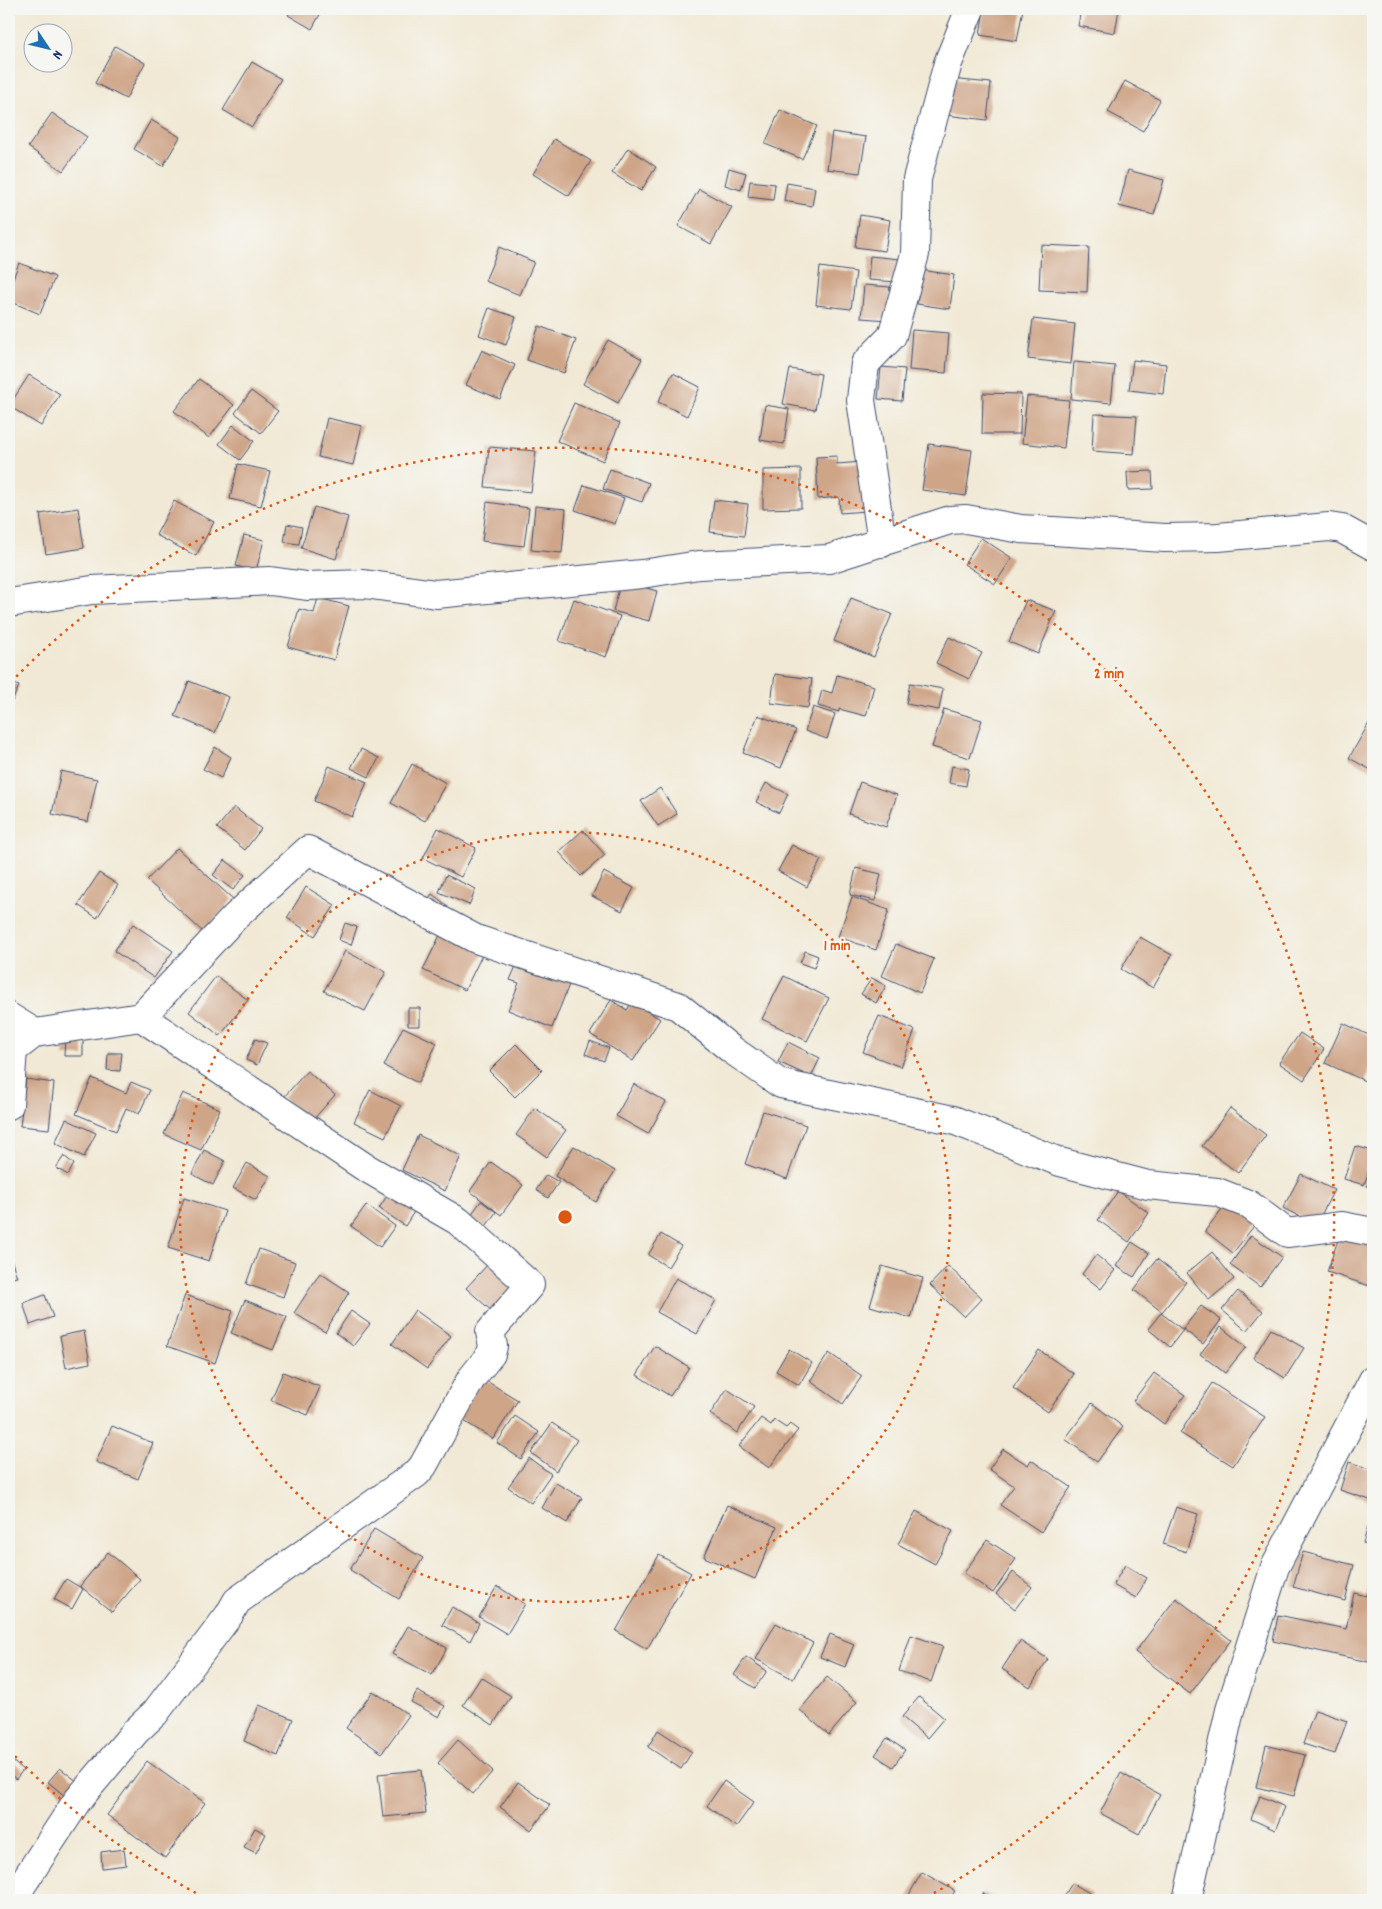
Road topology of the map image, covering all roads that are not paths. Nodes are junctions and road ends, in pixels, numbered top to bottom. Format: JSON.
{"nodes":[{"id":1,"x":970,"y":9,"type":"edge"},
{"id":2,"x":882,"y":543,"type":"junction"},
{"id":3,"x":1373,"y":546,"type":"edge"},
{"id":4,"x":9,"y":603,"type":"edge"},
{"id":5,"x":9,"y":1017,"type":"edge"},
{"id":6,"x":141,"y":1017,"type":"junction"},
{"id":7,"x":35,"y":1033,"type":"junction"},
{"id":8,"x":9,"y":1105,"type":"edge"},
{"id":9,"x":1373,"y":1232,"type":"edge"},
{"id":10,"x":1373,"y":1380,"type":"edge"},
{"id":11,"x":12,"y":1900,"type":"edge"},
{"id":12,"x":1187,"y":1900,"type":"edge"}],
"edges":[{"from":1,"to":2,"type":"street"},
{"from":2,"to":3,"type":"street"},
{"from":2,"to":4,"type":"street"},
{"from":5,"to":7,"type":"street"},
{"from":6,"to":7,"type":"street"},
{"from":6,"to":9,"type":"street"},
{"from":6,"to":11,"type":"street"},
{"from":7,"to":8,"type":"street"},
{"from":10,"to":12,"type":"street"}]}
